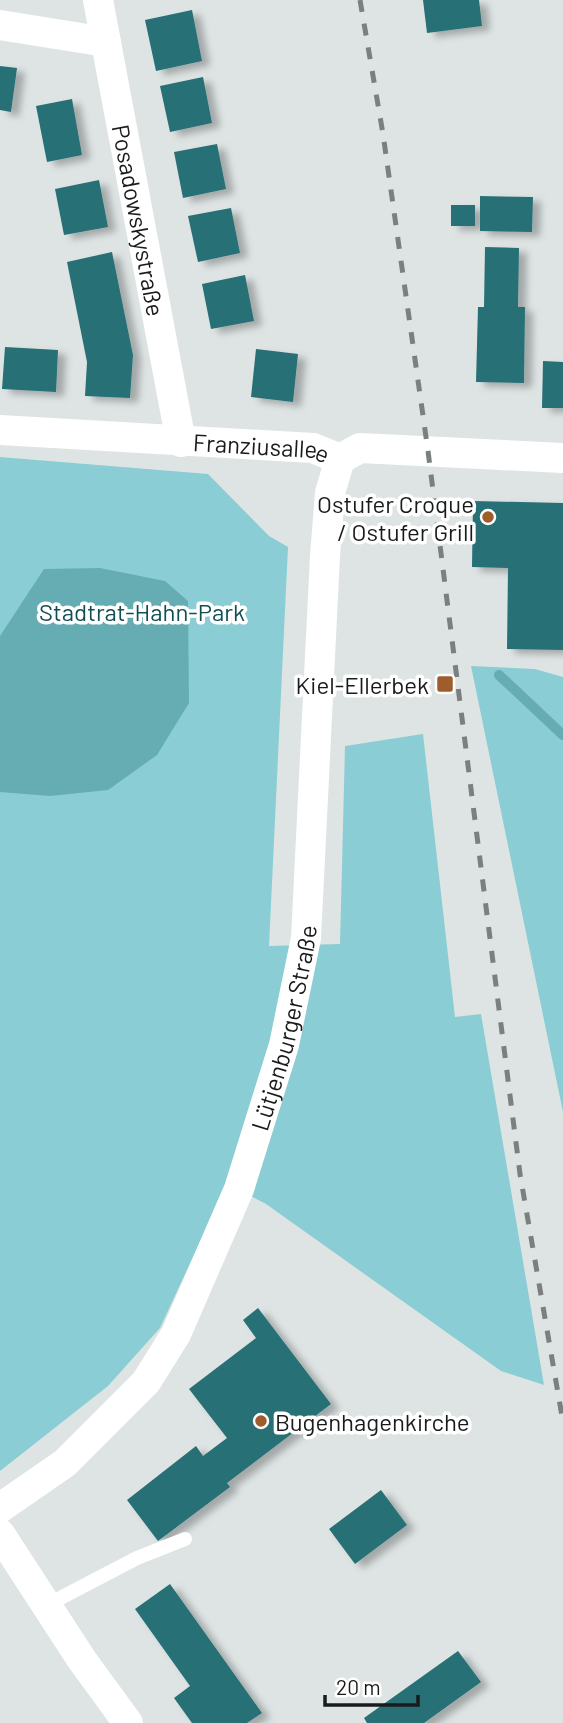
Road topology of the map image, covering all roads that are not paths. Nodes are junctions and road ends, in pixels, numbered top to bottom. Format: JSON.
{"nodes":[{"id":1,"x":98,"y":0,"type":"edge"},
{"id":2,"x":0,"y":26,"type":"edge"},
{"id":3,"x":106,"y":42,"type":"junction"},
{"id":4,"x":0,"y":430,"type":"edge"},
{"id":5,"x":181,"y":442,"type":"junction"},
{"id":6,"x":340,"y":458,"type":"junction"},
{"id":7,"x":563,"y":458,"type":"edge"},
{"id":8,"x":0,"y":1508,"type":"edge"},
{"id":9,"x":0,"y":1534,"type":"edge"},
{"id":10,"x":185,"y":1539,"type":"dead end"},
{"id":11,"x":47,"y":1605,"type":"junction"},
{"id":12,"x":128,"y":1723,"type":"edge"}],
"edges":[{"from":1,"to":3,"type":"street","name":"Posadowskystraße"},
{"from":2,"to":3,"type":"street"},
{"from":3,"to":5,"type":"street","name":"Posadowskystraße"},
{"from":4,"to":5,"type":"street","name":"Franziusallee"},
{"from":5,"to":6,"type":"street","name":"Franziusallee"},
{"from":6,"to":7,"type":"street","name":"Franziusallee"},
{"from":6,"to":8,"type":"street","name":"Lütjenburger Straße"},
{"from":9,"to":11,"type":"street"},
{"from":10,"to":11,"type":"lane"},
{"from":11,"to":12,"type":"street"}]}
